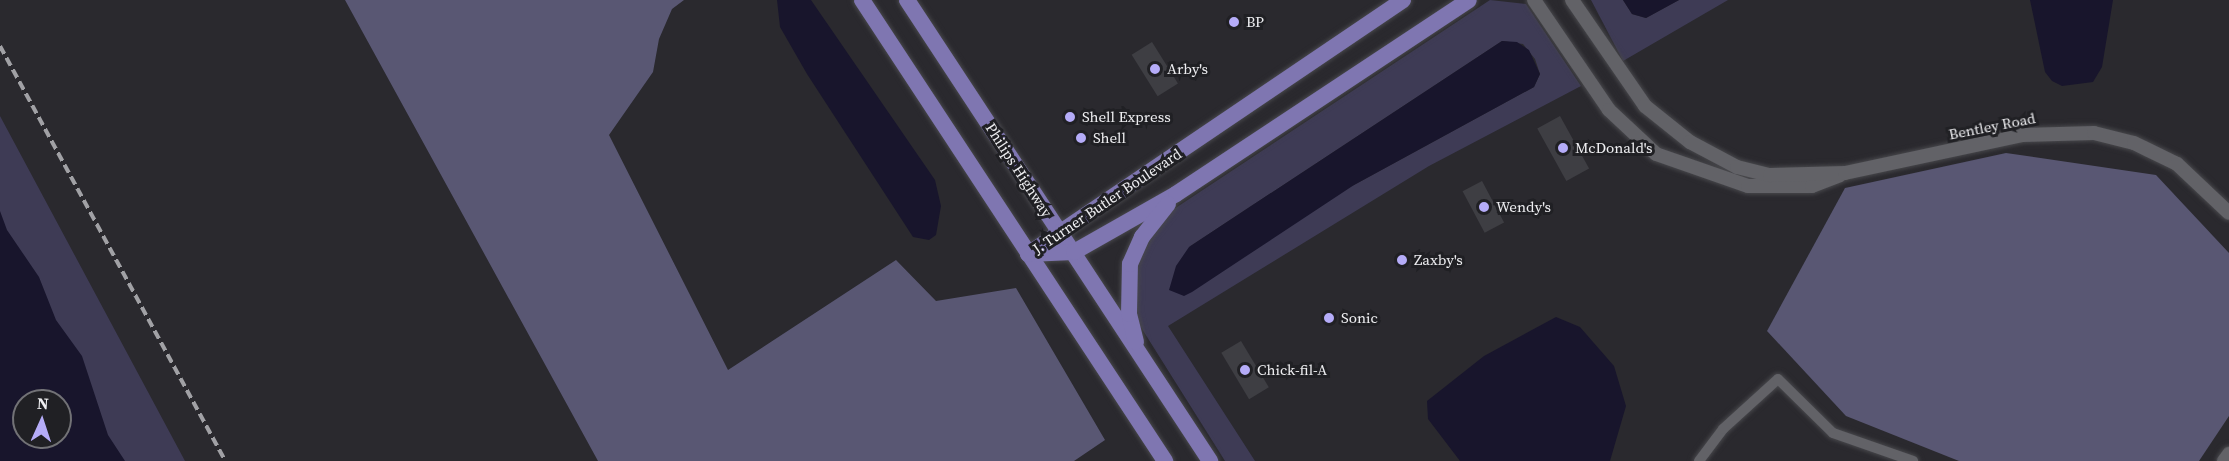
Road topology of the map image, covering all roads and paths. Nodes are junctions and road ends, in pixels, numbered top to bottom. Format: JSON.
{"nodes":[{"id":1,"x":862,"y":0,"type":"edge"},
{"id":2,"x":907,"y":0,"type":"edge"},
{"id":3,"x":1403,"y":0,"type":"edge"},
{"id":4,"x":1469,"y":0,"type":"edge"},
{"id":5,"x":1534,"y":0,"type":"edge"},
{"id":6,"x":1572,"y":0,"type":"edge"},
{"id":7,"x":1845,"y":173,"type":"junction"},
{"id":8,"x":1176,"y":194,"type":"junction"},
{"id":9,"x":2229,"y":213,"type":"edge"},
{"id":10,"x":1059,"y":231,"type":"junction"},
{"id":11,"x":1074,"y":252,"type":"junction"},
{"id":12,"x":1028,"y":254,"type":"junction"},
{"id":13,"x":1140,"y":357,"type":"junction"},
{"id":14,"x":2229,"y":454,"type":"edge"},
{"id":15,"x":1165,"y":461,"type":"edge"},
{"id":16,"x":1210,"y":461,"type":"edge"},
{"id":17,"x":1699,"y":461,"type":"edge"},
{"id":18,"x":1913,"y":461,"type":"edge"},
{"id":19,"x":2224,"y":461,"type":"edge"}],
"edges":[{"from":1,"to":12,"type":"main road"},
{"from":2,"to":10,"type":"main road","name":"Philips Highway"},
{"from":3,"to":10,"type":"main road","name":"J. Turner Butler Boulevard"},
{"from":4,"to":8,"type":"main road","name":"J. Turner Butler Boulevard"},
{"from":5,"to":7,"type":"street","name":"Bentley Road"},
{"from":6,"to":7,"type":"street","name":"Bentley Road"},
{"from":7,"to":9,"type":"street","name":"Bentley Road"},
{"from":8,"to":11,"type":"main road","name":"J. Turner Butler Boulevard"},
{"from":8,"to":13,"type":"main road"},
{"from":10,"to":11,"type":"main road","name":"Philips Highway"},
{"from":10,"to":12,"type":"main road","name":"J. Turner Butler Boulevard"},
{"from":11,"to":12,"type":"main road","name":"J. Turner Butler Boulevard"},
{"from":11,"to":13,"type":"main road","name":"Philips Highway"},
{"from":12,"to":15,"type":"main road"},
{"from":13,"to":16,"type":"main road","name":"Philips Highway"},
{"from":14,"to":19,"type":"street"},
{"from":17,"to":18,"type":"street"}]}
